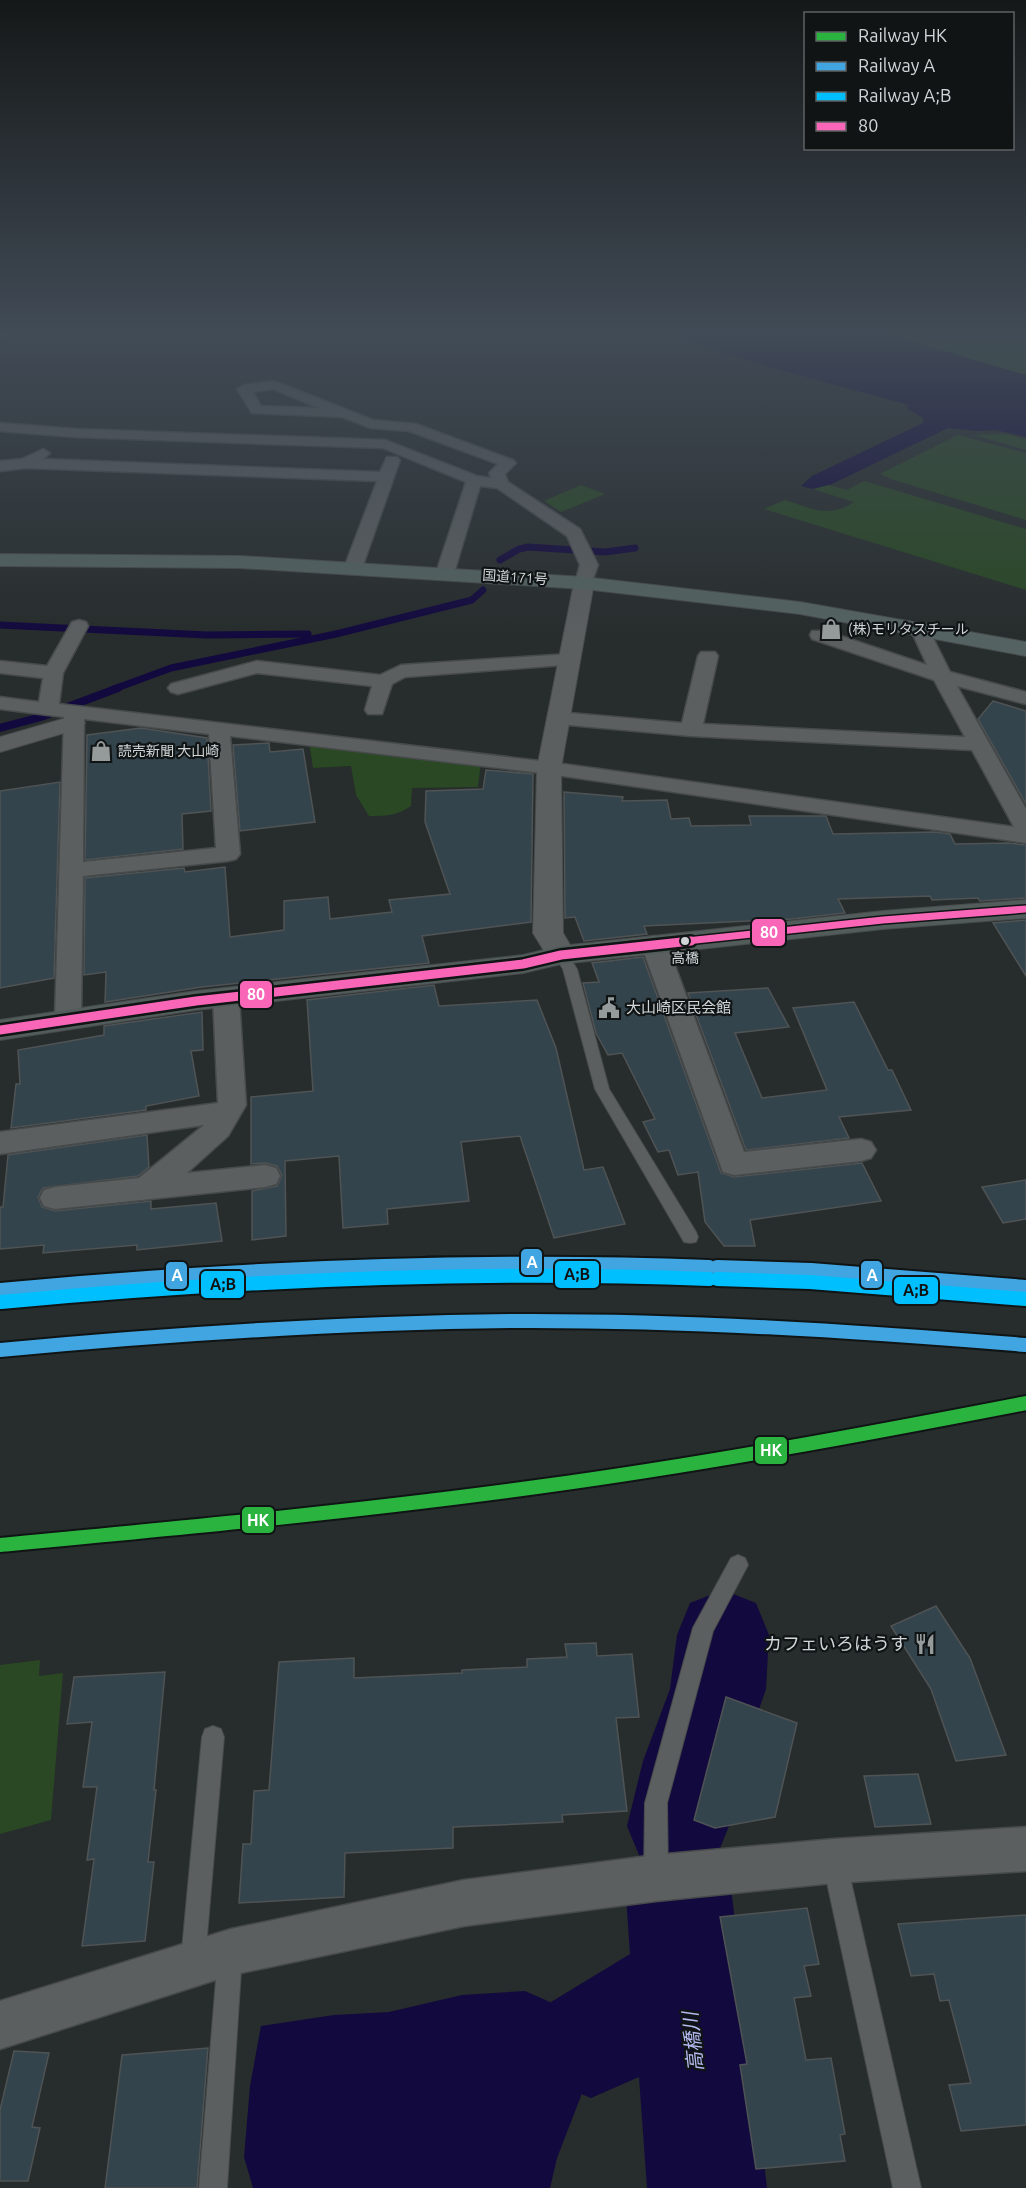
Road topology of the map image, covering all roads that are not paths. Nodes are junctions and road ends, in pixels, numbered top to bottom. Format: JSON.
{"nodes":[{"id":1,"x":73,"y":435,"type":"edge"},
{"id":2,"x":135,"y":435,"type":"edge"},
{"id":3,"x":433,"y":435,"type":"edge"},
{"id":4,"x":401,"y":452,"type":"junction"},
{"id":5,"x":26,"y":463,"type":"junction"},
{"id":6,"x":0,"y":466,"type":"edge"},
{"id":7,"x":385,"y":477,"type":"junction"},
{"id":8,"x":474,"y":480,"type":"junction"},
{"id":9,"x":501,"y":484,"type":"junction"},
{"id":10,"x":0,"y":560,"type":"edge"},
{"id":11,"x":352,"y":568,"type":"junction"},
{"id":12,"x":445,"y":573,"type":"junction"},
{"id":13,"x":586,"y":574,"type":"junction"},
{"id":14,"x":79,"y":626,"type":"dead end"},
{"id":15,"x":919,"y":628,"type":"junction"},
{"id":16,"x":819,"y":635,"type":"dead end"},
{"id":17,"x":1026,"y":649,"type":"edge"},
{"id":18,"x":708,"y":656,"type":"dead end"},
{"id":19,"x":569,"y":660,"type":"junction"},
{"id":20,"x":0,"y":667,"type":"edge"},
{"id":21,"x":53,"y":673,"type":"junction"},
{"id":22,"x":942,"y":676,"type":"junction"},
{"id":23,"x":383,"y":681,"type":"junction"},
{"id":24,"x":178,"y":687,"type":"dead end"},
{"id":25,"x":1026,"y":698,"type":"edge"},
{"id":26,"x":0,"y":703,"type":"edge"},
{"id":27,"x":48,"y":709,"type":"junction"},
{"id":28,"x":375,"y":710,"type":"dead end"},
{"id":29,"x":74,"y":718,"type":"junction"},
{"id":30,"x":558,"y":718,"type":"junction"},
{"id":31,"x":219,"y":730,"type":"junction"},
{"id":32,"x":691,"y":730,"type":"junction"},
{"id":33,"x":981,"y":744,"type":"junction"},
{"id":34,"x":0,"y":745,"type":"edge"},
{"id":35,"x":549,"y":768,"type":"junction"},
{"id":36,"x":1019,"y":804,"type":"edge"},
{"id":37,"x":1026,"y":829,"type":"edge"},
{"id":38,"x":1026,"y":837,"type":"edge"},
{"id":39,"x":70,"y":870,"type":"junction"},
{"id":40,"x":1026,"y":909,"type":"edge"},
{"id":41,"x":654,"y":944,"type":"junction"},
{"id":42,"x":561,"y":955,"type":"junction"},
{"id":43,"x":226,"y":998,"type":"junction"},
{"id":44,"x":68,"y":1018,"type":"junction"},
{"id":45,"x":0,"y":1030,"type":"edge"},
{"id":46,"x":230,"y":1112,"type":"junction"},
{"id":47,"x":0,"y":1143,"type":"edge"},
{"id":48,"x":861,"y":1150,"type":"dead end"},
{"id":49,"x":265,"y":1176,"type":"dead end"},
{"id":50,"x":147,"y":1188,"type":"junction"},
{"id":51,"x":55,"y":1198,"type":"dead end"},
{"id":52,"x":690,"y":1237,"type":"dead end"},
{"id":53,"x":738,"y":1565,"type":"dead end"},
{"id":54,"x":213,"y":1737,"type":"dead end"},
{"id":55,"x":1026,"y":1849,"type":"edge"},
{"id":56,"x":834,"y":1861,"type":"junction"},
{"id":57,"x":656,"y":1878,"type":"junction"},
{"id":58,"x":212,"y":1958,"type":"junction"},
{"id":59,"x":0,"y":2025,"type":"edge"},
{"id":60,"x":213,"y":2188,"type":"edge"},
{"id":61,"x":907,"y":2188,"type":"edge"}],
"edges":[{"from":1,"to":5,"type":"street"},
{"from":2,"to":4,"type":"street"},
{"from":3,"to":9,"type":"street"},
{"from":4,"to":7,"type":"street"},
{"from":4,"to":8,"type":"street"},
{"from":5,"to":6,"type":"street"},
{"from":5,"to":7,"type":"street"},
{"from":7,"to":11,"type":"street"},
{"from":8,"to":9,"type":"street"},
{"from":8,"to":12,"type":"street"},
{"from":9,"to":13,"type":"street"},
{"from":10,"to":11,"type":"highway","name":"国道171号"},
{"from":11,"to":12,"type":"highway","name":"国道171号"},
{"from":12,"to":13,"type":"highway","name":"国道171号"},
{"from":13,"to":15,"type":"highway","name":"国道171号"},
{"from":13,"to":19,"type":"street"},
{"from":14,"to":21,"type":"street"},
{"from":15,"to":17,"type":"highway","name":"国道171号"},
{"from":15,"to":22,"type":"street"},
{"from":16,"to":22,"type":"street"},
{"from":18,"to":32,"type":"street"},
{"from":19,"to":23,"type":"street"},
{"from":19,"to":30,"type":"street"},
{"from":20,"to":21,"type":"street"},
{"from":21,"to":27,"type":"street"},
{"from":22,"to":25,"type":"street"},
{"from":22,"to":33,"type":"street"},
{"from":23,"to":24,"type":"street"},
{"from":23,"to":28,"type":"street"},
{"from":26,"to":27,"type":"street"},
{"from":27,"to":29,"type":"street"},
{"from":29,"to":31,"type":"street"},
{"from":29,"to":34,"type":"street"},
{"from":29,"to":39,"type":"street"},
{"from":30,"to":32,"type":"street"},
{"from":30,"to":35,"type":"street"},
{"from":31,"to":35,"type":"street"},
{"from":31,"to":39,"type":"street"},
{"from":32,"to":33,"type":"street"},
{"from":33,"to":36,"type":"street"},
{"from":35,"to":38,"type":"street"},
{"from":35,"to":42,"type":"street"},
{"from":36,"to":37,"type":"street"},
{"from":39,"to":44,"type":"street"},
{"from":40,"to":41,"type":"main road"},
{"from":41,"to":42,"type":"main road"},
{"from":41,"to":48,"type":"street"},
{"from":42,"to":43,"type":"main road"},
{"from":42,"to":52,"type":"lane"},
{"from":43,"to":44,"type":"main road"},
{"from":43,"to":46,"type":"street"},
{"from":44,"to":45,"type":"main road"},
{"from":46,"to":47,"type":"street"},
{"from":46,"to":50,"type":"street"},
{"from":49,"to":50,"type":"street"},
{"from":50,"to":51,"type":"street"},
{"from":53,"to":57,"type":"lane"},
{"from":54,"to":58,"type":"lane"},
{"from":55,"to":56,"type":"street"},
{"from":56,"to":57,"type":"street"},
{"from":56,"to":61,"type":"lane"},
{"from":57,"to":58,"type":"street"},
{"from":58,"to":59,"type":"street"},
{"from":58,"to":60,"type":"lane"}]}
